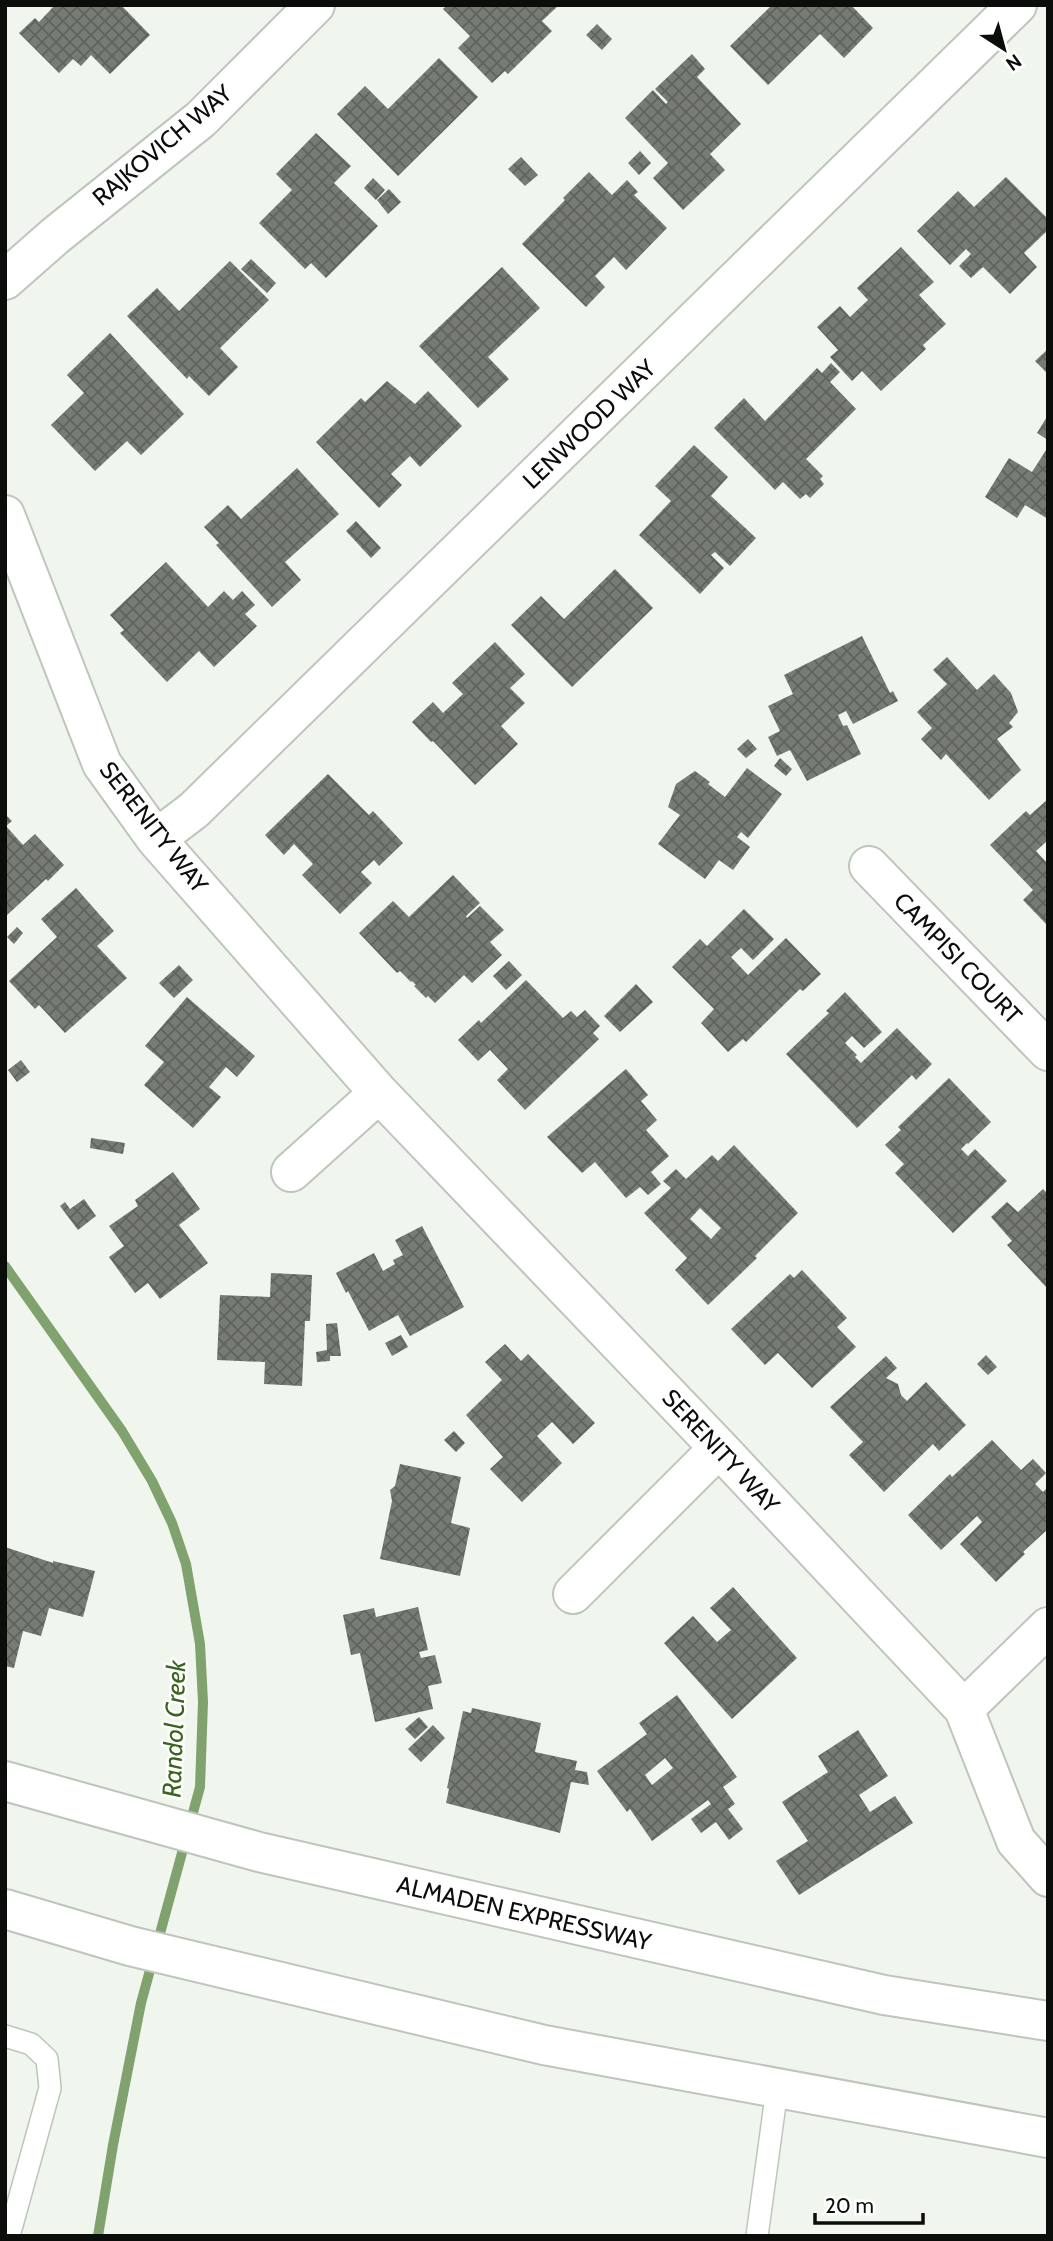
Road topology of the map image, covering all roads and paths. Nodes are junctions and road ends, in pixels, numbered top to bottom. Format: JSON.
{"nodes":[{"id":1,"x":315,"y":5,"type":"edge"},
{"id":2,"x":1017,"y":5,"type":"edge"},
{"id":3,"x":5,"y":280,"type":"edge"},
{"id":4,"x":5,"y":515,"type":"edge"},
{"id":5,"x":156,"y":839,"type":"junction"},
{"id":6,"x":869,"y":866,"type":"dead end"},
{"id":7,"x":1048,"y":1051,"type":"edge"},
{"id":8,"x":379,"y":1093,"type":"junction"},
{"id":9,"x":291,"y":1172,"type":"dead end"},
{"id":10,"x":719,"y":1448,"type":"junction"},
{"id":11,"x":573,"y":1594,"type":"dead end"},
{"id":12,"x":1048,"y":1627,"type":"edge"},
{"id":13,"x":964,"y":1709,"type":"junction"},
{"id":14,"x":5,"y":1781,"type":"edge"},
{"id":15,"x":1048,"y":1877,"type":"edge"},
{"id":16,"x":5,"y":1909,"type":"edge"},
{"id":17,"x":1048,"y":2021,"type":"edge"},
{"id":18,"x":5,"y":2036,"type":"edge"},
{"id":19,"x":777,"y":2089,"type":"junction"},
{"id":20,"x":1048,"y":2138,"type":"edge"},
{"id":21,"x":9,"y":2236,"type":"edge"},
{"id":22,"x":757,"y":2236,"type":"edge"}],
"edges":[{"from":1,"to":3,"type":"street","name":"RAJKOVICH WAY"},
{"from":2,"to":5,"type":"street","name":"LENWOOD WAY"},
{"from":4,"to":5,"type":"street","name":"SERENITY WAY"},
{"from":5,"to":8,"type":"street","name":"SERENITY WAY"},
{"from":6,"to":7,"type":"street","name":"CAMPISI COURT"},
{"from":8,"to":9,"type":"street"},
{"from":8,"to":10,"type":"street","name":"SERENITY WAY"},
{"from":10,"to":11,"type":"street"},
{"from":10,"to":13,"type":"street","name":"SERENITY WAY"},
{"from":12,"to":13,"type":"street"},
{"from":13,"to":15,"type":"street","name":"SERENITY WAY"},
{"from":14,"to":17,"type":"street","name":"ALMADEN EXPRESSWAY"},
{"from":16,"to":19,"type":"street"},
{"from":18,"to":21,"type":"lane"},
{"from":19,"to":20,"type":"street"},
{"from":19,"to":22,"type":"lane"}]}
